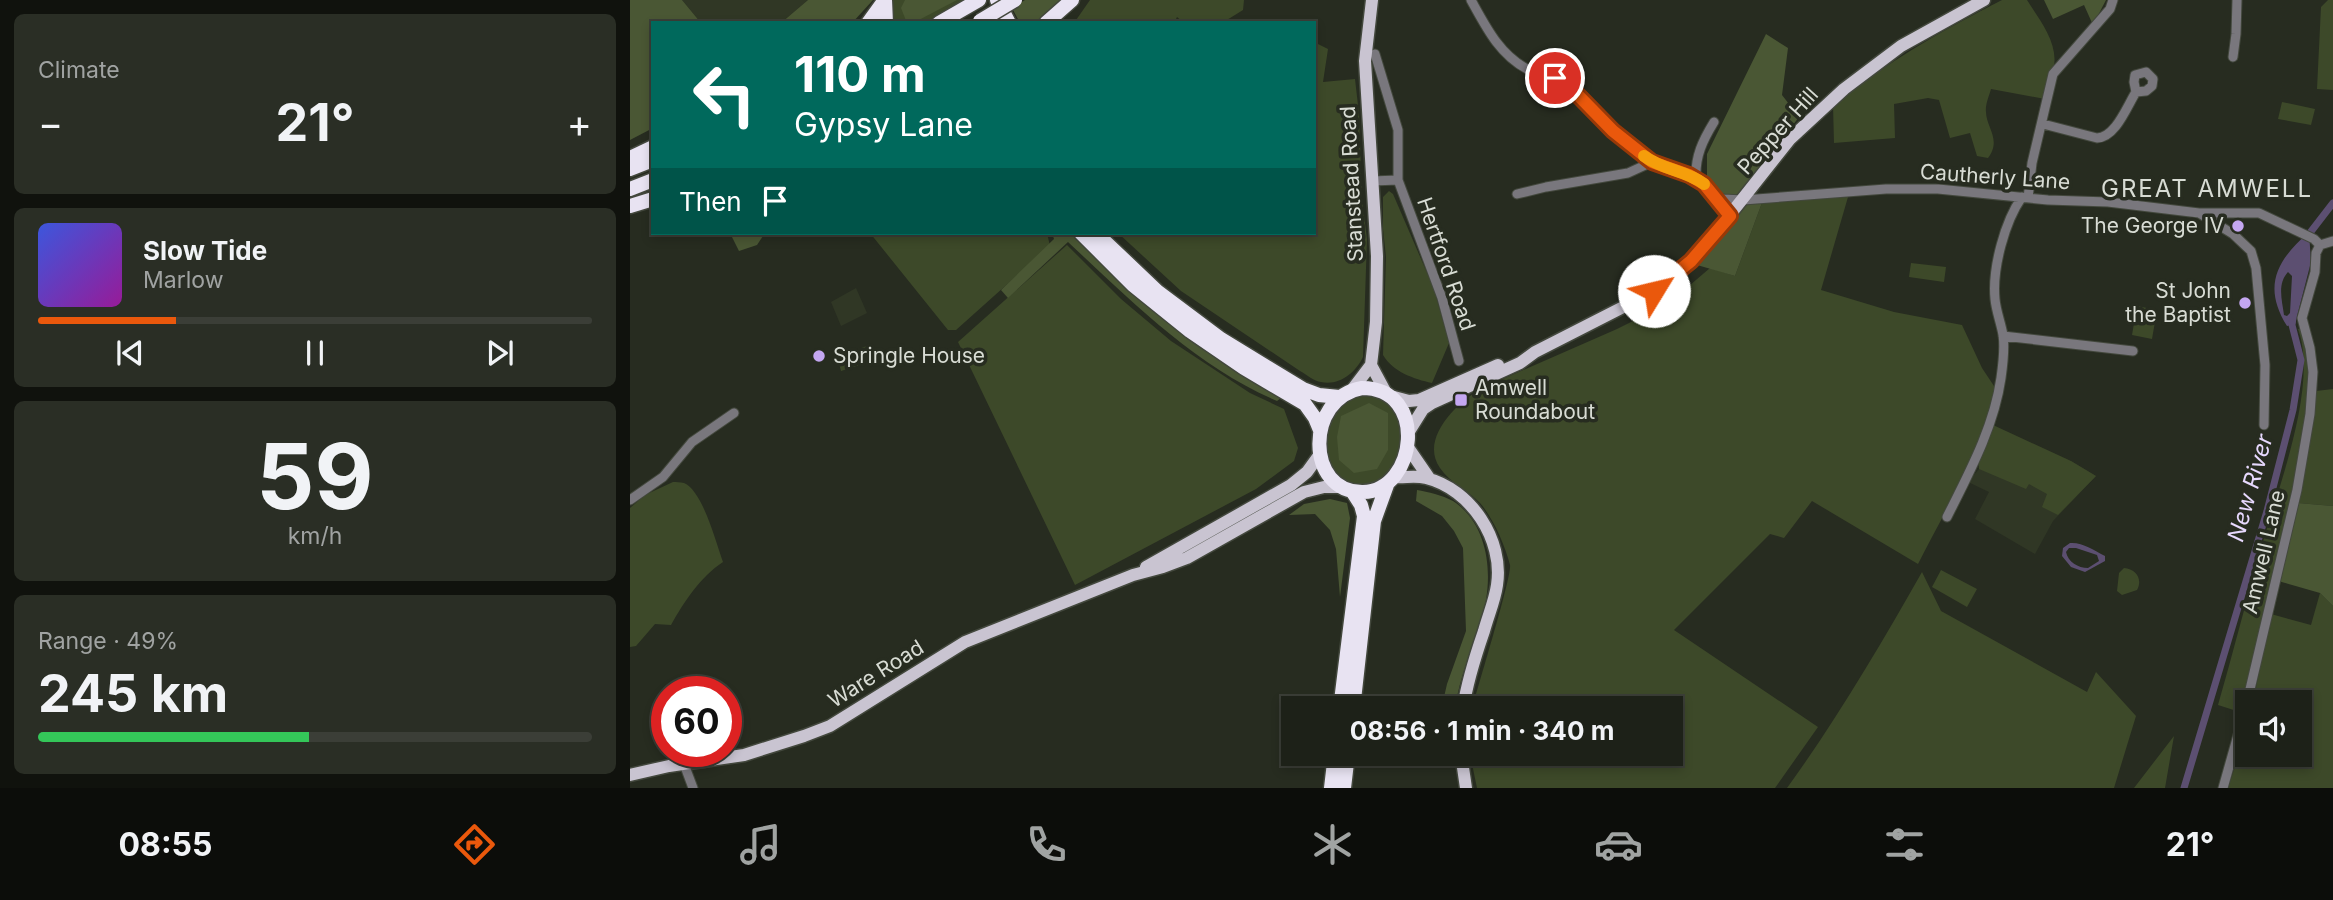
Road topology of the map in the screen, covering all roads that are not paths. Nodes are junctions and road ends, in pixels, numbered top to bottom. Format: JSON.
{"nodes":[{"id":1,"x":884,"y":0,"type":"edge"},
{"id":2,"x":997,"y":0,"type":"edge"},
{"id":3,"x":1015,"y":0,"type":"edge"},
{"id":4,"x":1072,"y":0,"type":"edge"},
{"id":5,"x":1372,"y":0,"type":"edge"},
{"id":6,"x":1471,"y":0,"type":"edge"},
{"id":7,"x":1984,"y":0,"type":"edge"},
{"id":8,"x":2113,"y":0,"type":"edge"},
{"id":9,"x":2237,"y":0,"type":"edge"},
{"id":10,"x":975,"y":2,"type":"edge"},
{"id":11,"x":869,"y":21,"type":"edge"},
{"id":12,"x":886,"y":21,"type":"edge"},
{"id":13,"x":942,"y":21,"type":"edge"},
{"id":14,"x":981,"y":21,"type":"edge"},
{"id":15,"x":1008,"y":21,"type":"edge"},
{"id":16,"x":1048,"y":21,"type":"edge"},
{"id":17,"x":1375,"y":54,"type":"dead end"},
{"id":18,"x":2233,"y":57,"type":"dead end"},
{"id":19,"x":2136,"y":92,"type":"dead end"},
{"id":20,"x":1714,"y":122,"type":"dead end"},
{"id":21,"x":2043,"y":124,"type":"junction"},
{"id":22,"x":651,"y":148,"type":"edge"},
{"id":23,"x":630,"y":158,"type":"edge"},
{"id":24,"x":651,"y":161,"type":"edge"},
{"id":25,"x":1652,"y":162,"type":"junction"},
{"id":26,"x":630,"y":169,"type":"edge"},
{"id":27,"x":1696,"y":178,"type":"junction"},
{"id":28,"x":1398,"y":180,"type":"junction"},
{"id":29,"x":651,"y":181,"type":"edge"},
{"id":30,"x":1372,"y":181,"type":"junction"},
{"id":31,"x":630,"y":190,"type":"edge"},
{"id":32,"x":1517,"y":194,"type":"dead end"},
{"id":33,"x":2008,"y":195,"type":"junction"},
{"id":34,"x":1716,"y":196,"type":"junction"},
{"id":35,"x":2025,"y":197,"type":"junction"},
{"id":36,"x":651,"y":200,"type":"edge"},
{"id":37,"x":1742,"y":200,"type":"junction"},
{"id":38,"x":630,"y":206,"type":"edge"},
{"id":39,"x":2014,"y":209,"type":"junction"},
{"id":40,"x":2199,"y":213,"type":"junction"},
{"id":41,"x":1730,"y":216,"type":"junction"},
{"id":42,"x":1083,"y":235,"type":"edge"},
{"id":43,"x":1098,"y":235,"type":"edge"},
{"id":44,"x":2317,"y":242,"type":"junction"},
{"id":45,"x":2333,"y":242,"type":"edge"},
{"id":46,"x":2003,"y":336,"type":"junction"},
{"id":47,"x":2133,"y":351,"type":"dead end"},
{"id":48,"x":1535,"y":352,"type":"junction"},
{"id":49,"x":1459,"y":360,"type":"dead end"},
{"id":50,"x":1371,"y":365,"type":"junction"},
{"id":51,"x":1346,"y":393,"type":"junction"},
{"id":52,"x":1389,"y":394,"type":"junction"},
{"id":53,"x":734,"y":413,"type":"dead end"},
{"id":54,"x":2264,"y":425,"type":"dead end"},
{"id":55,"x":1320,"y":430,"type":"junction"},
{"id":56,"x":1407,"y":440,"type":"junction"},
{"id":57,"x":1320,"y":454,"type":"junction"},
{"id":58,"x":1429,"y":478,"type":"junction"},
{"id":59,"x":1391,"y":481,"type":"junction"},
{"id":60,"x":1347,"y":489,"type":"junction"},
{"id":61,"x":630,"y":500,"type":"edge"},
{"id":62,"x":1947,"y":517,"type":"dead end"},
{"id":63,"x":1133,"y":575,"type":"junction"},
{"id":64,"x":2250,"y":690,"type":"edge"},
{"id":65,"x":1342,"y":696,"type":"edge"},
{"id":66,"x":1354,"y":696,"type":"edge"},
{"id":67,"x":1466,"y":696,"type":"edge"},
{"id":68,"x":2235,"y":745,"type":"edge"},
{"id":69,"x":742,"y":755,"type":"edge"},
{"id":70,"x":1334,"y":766,"type":"edge"},
{"id":71,"x":1347,"y":766,"type":"edge"},
{"id":72,"x":1463,"y":766,"type":"edge"},
{"id":73,"x":669,"y":767,"type":"edge"},
{"id":74,"x":685,"y":767,"type":"edge"},
{"id":75,"x":630,"y":775,"type":"edge"},
{"id":76,"x":693,"y":788,"type":"edge"},
{"id":77,"x":1331,"y":788,"type":"edge"},
{"id":78,"x":1344,"y":788,"type":"edge"},
{"id":79,"x":1466,"y":788,"type":"edge"},
{"id":80,"x":2223,"y":788,"type":"edge"}],
"edges":[{"from":1,"to":11,"type":"highway"},
{"from":1,"to":12,"type":"highway"},
{"from":2,"to":15,"type":"highway"},
{"from":3,"to":14,"type":"highway","bridge":true},
{"from":4,"to":16,"type":"highway"},
{"from":5,"to":30,"type":"main road","name":"Stanstead Road"},
{"from":6,"to":25,"type":"street"},
{"from":7,"to":37,"type":"main road","name":"Pepper Hill"},
{"from":8,"to":21,"type":"street"},
{"from":9,"to":18,"type":"street"},
{"from":10,"to":13,"type":"highway"},
{"from":17,"to":28,"type":"street","name":"Hertford Road"},
{"from":19,"to":21,"type":"street"},
{"from":20,"to":27,"type":"street"},
{"from":21,"to":35,"type":"street"},
{"from":22,"to":23,"type":"highway"},
{"from":24,"to":26,"type":"highway"},
{"from":25,"to":27,"type":"street"},
{"from":25,"to":32,"type":"street"},
{"from":27,"to":34,"type":"street"},
{"from":28,"to":30,"type":"street","name":"Hertford Road"},
{"from":28,"to":49,"type":"street","name":"Hertford Road"},
{"from":29,"to":31,"type":"highway"},
{"from":30,"to":50,"type":"main road","name":"Stanstead Road"},
{"from":33,"to":35,"type":"street","name":"Cautherly Lane"},
{"from":33,"to":37,"type":"street","name":"Cautherly Lane"},
{"from":33,"to":39,"type":"street"},
{"from":34,"to":37,"type":"street","name":"Cautherly Lane"},
{"from":34,"to":41,"type":"street"},
{"from":35,"to":39,"type":"street"},
{"from":35,"to":40,"type":"street","name":"Cautherly Lane"},
{"from":36,"to":38,"type":"highway"},
{"from":37,"to":41,"type":"main road","name":"Pepper Hill"},
{"from":39,"to":46,"type":"street"},
{"from":40,"to":44,"type":"street","name":"Cautherly Lane"},
{"from":40,"to":54,"type":"street"},
{"from":41,"to":48,"type":"main road","name":"Pepper Hill"},
{"from":42,"to":55,"type":"highway"},
{"from":43,"to":51,"type":"highway"},
{"from":44,"to":45,"type":"street"},
{"from":44,"to":64,"type":"street","name":"Amwell Lane"},
{"from":46,"to":47,"type":"street"},
{"from":46,"to":62,"type":"street"},
{"from":48,"to":52,"type":"main road","name":"Pepper Hill"},
{"from":48,"to":56,"type":"main road","name":"Pepper Hill"},
{"from":50,"to":51,"type":"main road"},
{"from":50,"to":52,"type":"main road"},
{"from":51,"to":52,"type":"highway"},
{"from":51,"to":55,"type":"highway"},
{"from":52,"to":56,"type":"highway"},
{"from":53,"to":61,"type":"street"},
{"from":55,"to":57,"type":"highway"},
{"from":56,"to":58,"type":"main road"},
{"from":56,"to":59,"type":"highway"},
{"from":57,"to":60,"type":"highway"},
{"from":57,"to":63,"type":"main road","name":"Ware Road"},
{"from":58,"to":59,"type":"main road"},
{"from":58,"to":67,"type":"main road"},
{"from":59,"to":60,"type":"highway"},
{"from":59,"to":66,"type":"highway"},
{"from":60,"to":63,"type":"main road","name":"Ware Road"},
{"from":60,"to":65,"type":"highway"},
{"from":63,"to":69,"type":"main road","name":"Ware Road"},
{"from":68,"to":80,"type":"street","name":"Amwell Lane"},
{"from":70,"to":77,"type":"highway"},
{"from":71,"to":78,"type":"highway"},
{"from":72,"to":79,"type":"main road"},
{"from":73,"to":75,"type":"main road","name":"Ware Road"},
{"from":74,"to":76,"type":"street"}]}
